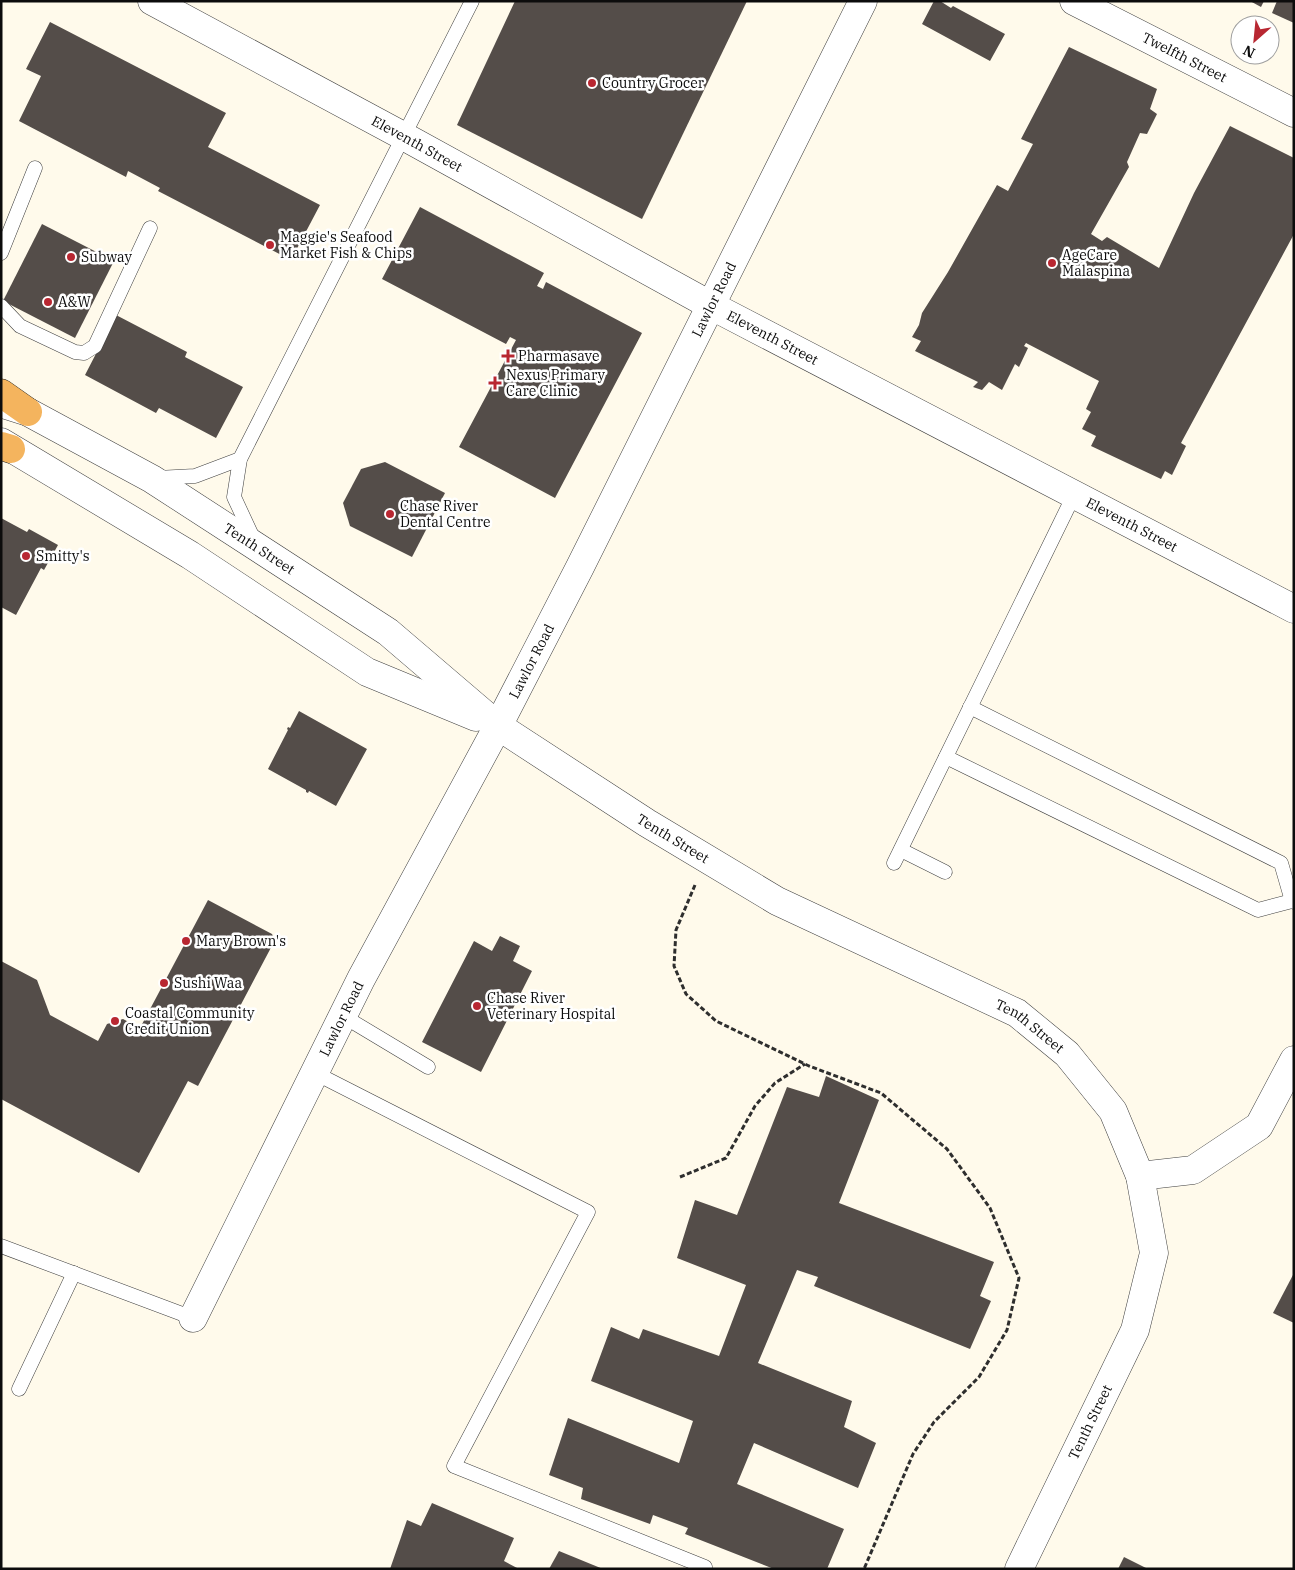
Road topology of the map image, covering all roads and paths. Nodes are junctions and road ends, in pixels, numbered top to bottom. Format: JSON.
{"nodes":[{"id":1,"x":152,"y":1,"type":"edge"},
{"id":2,"x":472,"y":1,"type":"edge"},
{"id":3,"x":863,"y":1,"type":"edge"},
{"id":4,"x":1074,"y":1,"type":"edge"},
{"id":5,"x":1294,"y":113,"type":"edge"},
{"id":6,"x":405,"y":136,"type":"junction"},
{"id":7,"x":34,"y":168,"type":"dead end"},
{"id":8,"x":150,"y":228,"type":"dead end"},
{"id":9,"x":1,"y":253,"type":"edge"},
{"id":10,"x":710,"y":305,"type":"junction"},
{"id":11,"x":1,"y":306,"type":"edge"},
{"id":12,"x":1,"y":394,"type":"edge"},
{"id":13,"x":1,"y":404,"type":"edge"},
{"id":14,"x":28,"y":412,"type":"junction"},
{"id":15,"x":5,"y":446,"type":"edge"},
{"id":16,"x":240,"y":459,"type":"junction"},
{"id":17,"x":152,"y":479,"type":"junction"},
{"id":18,"x":1074,"y":495,"type":"junction"},
{"id":19,"x":258,"y":547,"type":"junction"},
{"id":20,"x":1294,"y":609,"type":"edge"},
{"id":21,"x":970,"y":707,"type":"junction"},
{"id":22,"x":498,"y":726,"type":"junction"},
{"id":23,"x":946,"y":757,"type":"junction"},
{"id":24,"x":901,"y":850,"type":"junction"},
{"id":25,"x":706,"y":859,"type":"junction"},
{"id":26,"x":894,"y":863,"type":"dead end"},
{"id":27,"x":945,"y":872,"type":"dead end"},
{"id":28,"x":1293,"y":901,"type":"edge"},
{"id":29,"x":343,"y":1016,"type":"junction"},
{"id":30,"x":1294,"y":1060,"type":"edge"},
{"id":31,"x":805,"y":1064,"type":"junction"},
{"id":32,"x":428,"y":1067,"type":"dead end"},
{"id":33,"x":315,"y":1073,"type":"junction"},
{"id":34,"x":1140,"y":1176,"type":"junction"},
{"id":35,"x":680,"y":1177,"type":"dead end"},
{"id":36,"x":1,"y":1246,"type":"edge"},
{"id":37,"x":74,"y":1273,"type":"junction"},
{"id":38,"x":193,"y":1318,"type":"joint"},
{"id":39,"x":19,"y":1389,"type":"dead end"},
{"id":40,"x":705,"y":1567,"type":"dead end"},
{"id":41,"x":864,"y":1569,"type":"edge"},
{"id":42,"x":1019,"y":1569,"type":"edge"}],
"edges":[{"from":1,"to":6,"type":"street","name":"Eleventh Street"},
{"from":2,"to":6,"type":"lane"},
{"from":3,"to":10,"type":"street","name":"Lawlor Road"},
{"from":4,"to":5,"type":"street","name":"Twelfth Street"},
{"from":6,"to":10,"type":"street","name":"Eleventh Street"},
{"from":6,"to":16,"type":"lane"},
{"from":7,"to":9,"type":"lane"},
{"from":8,"to":11,"type":"lane"},
{"from":10,"to":18,"type":"street","name":"Eleventh Street"},
{"from":10,"to":22,"type":"street","name":"Lawlor Road"},
{"from":12,"to":14,"type":"highway"},
{"from":13,"to":14,"type":"street","name":"Tenth Street"},
{"from":14,"to":17,"type":"street","name":"Tenth Street"},
{"from":15,"to":22,"type":"street","name":"Tenth Street"},
{"from":16,"to":17,"type":"lane"},
{"from":16,"to":19,"type":"lane"},
{"from":17,"to":19,"type":"street","name":"Tenth Street"},
{"from":18,"to":20,"type":"street","name":"Eleventh Street"},
{"from":18,"to":21,"type":"lane"},
{"from":19,"to":22,"type":"street","name":"Tenth Street"},
{"from":21,"to":23,"type":"lane"},
{"from":21,"to":28,"type":"lane"},
{"from":22,"to":25,"type":"street","name":"Tenth Street"},
{"from":22,"to":29,"type":"street","name":"Lawlor Road"},
{"from":23,"to":24,"type":"lane"},
{"from":23,"to":28,"type":"lane"},
{"from":24,"to":26,"type":"lane"},
{"from":24,"to":27,"type":"lane"},
{"from":25,"to":31,"type":"path"},
{"from":25,"to":34,"type":"street","name":"Tenth Street"},
{"from":29,"to":32,"type":"lane"},
{"from":29,"to":33,"type":"street","name":"Lawlor Road"},
{"from":30,"to":34,"type":"street"},
{"from":31,"to":35,"type":"path"},
{"from":31,"to":41,"type":"path"},
{"from":33,"to":38,"type":"street","name":"Lawlor Road"},
{"from":33,"to":40,"type":"lane"},
{"from":34,"to":42,"type":"street","name":"Tenth Street"},
{"from":36,"to":37,"type":"lane"},
{"from":37,"to":38,"type":"lane"},
{"from":37,"to":39,"type":"lane"}]}
